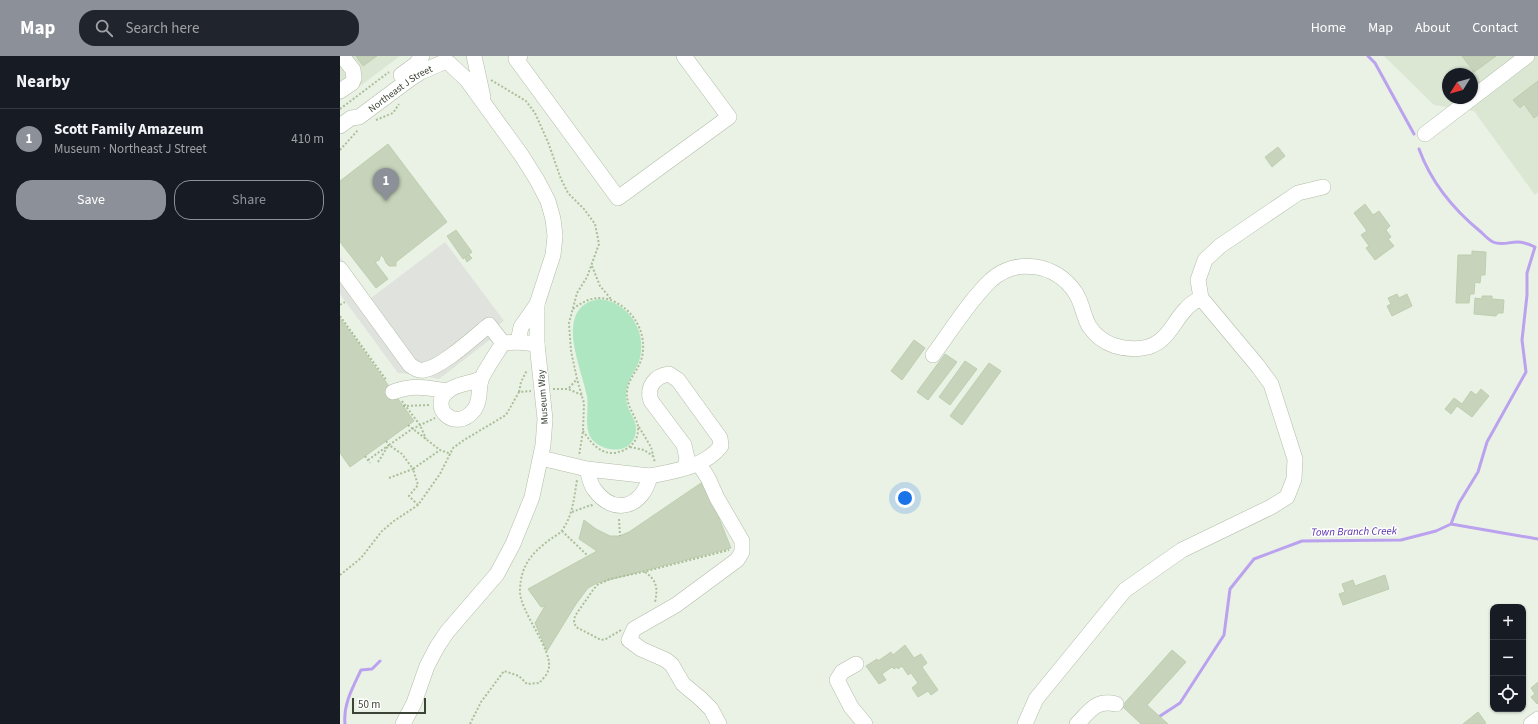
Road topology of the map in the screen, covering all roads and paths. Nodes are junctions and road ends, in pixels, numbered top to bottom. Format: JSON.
{"nodes":[{"id":1,"x":342,"y":56,"type":"edge"},
{"id":2,"x":422,"y":56,"type":"edge"},
{"id":3,"x":473,"y":56,"type":"edge"},
{"id":4,"x":520,"y":56,"type":"edge"},
{"id":5,"x":684,"y":56,"type":"edge"},
{"id":6,"x":1527,"y":56,"type":"edge"},
{"id":7,"x":444,"y":60,"type":"edge"},
{"id":8,"x":391,"y":71,"type":"dead end"},
{"id":9,"x":340,"y":91,"type":"edge"},
{"id":10,"x":402,"y":98,"type":"dead end"},
{"id":11,"x":484,"y":104,"type":"junction"},
{"id":12,"x":348,"y":120,"type":"edge"},
{"id":13,"x":372,"y":122,"type":"dead end"},
{"id":14,"x":1425,"y":134,"type":"dead end"},
{"id":15,"x":340,"y":150,"type":"edge"},
{"id":16,"x":1323,"y":187,"type":"dead end"},
{"id":17,"x":592,"y":265,"type":"dead end"},
{"id":18,"x":340,"y":269,"type":"edge"},
{"id":19,"x":1201,"y":298,"type":"junction"},
{"id":20,"x":612,"y":300,"type":"junction"},
{"id":21,"x":345,"y":302,"type":"dead end"},
{"id":22,"x":537,"y":304,"type":"junction"},
{"id":23,"x":340,"y":305,"type":"edge"},
{"id":24,"x":572,"y":310,"type":"dead end"},
{"id":25,"x":340,"y":316,"type":"edge"},
{"id":26,"x":518,"y":342,"type":"junction"},
{"id":27,"x":503,"y":343,"type":"junction"},
{"id":28,"x":537,"y":344,"type":"junction"},
{"id":29,"x":933,"y":355,"type":"dead end"},
{"id":30,"x":529,"y":367,"type":"dead end"},
{"id":31,"x":577,"y":379,"type":"dead end"},
{"id":32,"x":481,"y":380,"type":"junction"},
{"id":33,"x":542,"y":389,"type":"junction"},
{"id":34,"x":568,"y":389,"type":"junction"},
{"id":35,"x":394,"y":391,"type":"junction"},
{"id":36,"x":448,"y":391,"type":"junction"},
{"id":37,"x":519,"y":392,"type":"junction"},
{"id":38,"x":582,"y":395,"type":"dead end"},
{"id":39,"x":431,"y":404,"type":"dead end"},
{"id":40,"x":404,"y":406,"type":"junction"},
{"id":41,"x":436,"y":418,"type":"dead end"},
{"id":42,"x":408,"y":425,"type":"dead end"},
{"id":43,"x":420,"y":425,"type":"junction"},
{"id":44,"x":412,"y":429,"type":"junction"},
{"id":45,"x":583,"y":431,"type":"dead end"},
{"id":46,"x":426,"y":439,"type":"junction"},
{"id":47,"x":386,"y":441,"type":"dead end"},
{"id":48,"x":389,"y":445,"type":"junction"},
{"id":49,"x":630,"y":447,"type":"junction"},
{"id":50,"x":440,"y":450,"type":"junction"},
{"id":51,"x":451,"y":454,"type":"junction"},
{"id":52,"x":365,"y":456,"type":"dead end"},
{"id":53,"x":654,"y":456,"type":"dead end"},
{"id":54,"x":541,"y":458,"type":"junction"},
{"id":55,"x":368,"y":460,"type":"junction"},
{"id":56,"x":378,"y":462,"type":"dead end"},
{"id":57,"x":370,"y":463,"type":"dead end"},
{"id":58,"x":692,"y":466,"type":"junction"},
{"id":59,"x":413,"y":469,"type":"junction"},
{"id":60,"x":587,"y":469,"type":"junction"},
{"id":61,"x":650,"y":476,"type":"junction"},
{"id":62,"x":389,"y":478,"type":"dead end"},
{"id":63,"x":418,"y":505,"type":"junction"},
{"id":64,"x":619,"y":519,"type":"dead end"},
{"id":65,"x":562,"y":531,"type":"dead end"},
{"id":66,"x":620,"y":536,"type":"dead end"},
{"id":67,"x":742,"y":547,"type":"junction"},
{"id":68,"x":588,"y":556,"type":"dead end"},
{"id":69,"x":645,"y":572,"type":"junction"},
{"id":70,"x":340,"y":575,"type":"edge"},
{"id":71,"x":654,"y":604,"type":"dead end"},
{"id":72,"x":624,"y":627,"type":"dead end"},
{"id":73,"x":856,"y":664,"type":"dead end"},
{"id":74,"x":1116,"y":704,"type":"dead end"},
{"id":75,"x":1538,"y":719,"type":"edge"},
{"id":76,"x":403,"y":724,"type":"edge"},
{"id":77,"x":719,"y":724,"type":"edge"},
{"id":78,"x":865,"y":724,"type":"edge"},
{"id":79,"x":1025,"y":724,"type":"edge"},
{"id":80,"x":1077,"y":724,"type":"edge"},
{"id":81,"x":1531,"y":724,"type":"edge"}],
"edges":[{"from":1,"to":9,"type":"street"},
{"from":2,"to":12,"type":"street","name":"Northeast J Street"},
{"from":3,"to":7,"type":"street","name":"Northeast J Street"},
{"from":3,"to":11,"type":"street","name":"Museum Way"},
{"from":4,"to":5,"type":"street"},
{"from":6,"to":14,"type":"street"},
{"from":7,"to":11,"type":"street"},
{"from":7,"to":12,"type":"street","name":"Northeast J Street"},
{"from":8,"to":12,"type":"path"},
{"from":10,"to":13,"type":"path"},
{"from":11,"to":22,"type":"street","name":"Museum Way"},
{"from":12,"to":15,"type":"path"},
{"from":16,"to":19,"type":"street"},
{"from":17,"to":20,"type":"path"},
{"from":18,"to":27,"type":"street"},
{"from":19,"to":29,"type":"street"},
{"from":19,"to":79,"type":"street"},
{"from":20,"to":24,"type":"path"},
{"from":20,"to":49,"type":"path"},
{"from":21,"to":23,"type":"path"},
{"from":22,"to":26,"type":"street"},
{"from":22,"to":28,"type":"street","name":"Museum Way"},
{"from":25,"to":35,"type":"path"},
{"from":26,"to":27,"type":"street"},
{"from":26,"to":28,"type":"street"},
{"from":27,"to":32,"type":"street"},
{"from":28,"to":33,"type":"street","name":"Museum Way"},
{"from":30,"to":37,"type":"path"},
{"from":31,"to":34,"type":"path"},
{"from":32,"to":36,"type":"street"},
{"from":32,"to":36,"type":"street"},
{"from":33,"to":34,"type":"path"},
{"from":33,"to":37,"type":"path"},
{"from":33,"to":54,"type":"street","name":"Museum Way"},
{"from":34,"to":38,"type":"path"},
{"from":35,"to":36,"type":"street"},
{"from":35,"to":40,"type":"path"},
{"from":37,"to":51,"type":"path"},
{"from":39,"to":40,"type":"path"},
{"from":40,"to":43,"type":"path"},
{"from":41,"to":43,"type":"path"},
{"from":42,"to":44,"type":"path"},
{"from":43,"to":44,"type":"path"},
{"from":43,"to":46,"type":"path"},
{"from":44,"to":46,"type":"path"},
{"from":44,"to":48,"type":"path"},
{"from":45,"to":49,"type":"path"},
{"from":46,"to":50,"type":"path"},
{"from":47,"to":48,"type":"path"},
{"from":48,"to":55,"type":"path"},
{"from":48,"to":56,"type":"path"},
{"from":48,"to":59,"type":"path"},
{"from":49,"to":53,"type":"path"},
{"from":50,"to":51,"type":"path"},
{"from":50,"to":59,"type":"path"},
{"from":51,"to":63,"type":"path"},
{"from":52,"to":55,"type":"path"},
{"from":54,"to":60,"type":"street"},
{"from":54,"to":76,"type":"street","name":"Museum Way"},
{"from":55,"to":57,"type":"path"},
{"from":58,"to":58,"type":"street"},
{"from":58,"to":61,"type":"street"},
{"from":58,"to":67,"type":"street"},
{"from":59,"to":62,"type":"path"},
{"from":59,"to":63,"type":"path"},
{"from":60,"to":61,"type":"street"},
{"from":60,"to":61,"type":"street"},
{"from":63,"to":70,"type":"path"},
{"from":64,"to":66,"type":"path"},
{"from":65,"to":68,"type":"path"},
{"from":67,"to":69,"type":"path"},
{"from":67,"to":77,"type":"street"},
{"from":69,"to":71,"type":"path"},
{"from":69,"to":72,"type":"path"},
{"from":73,"to":78,"type":"street"},
{"from":74,"to":80,"type":"street"},
{"from":75,"to":81,"type":"street"}]}
